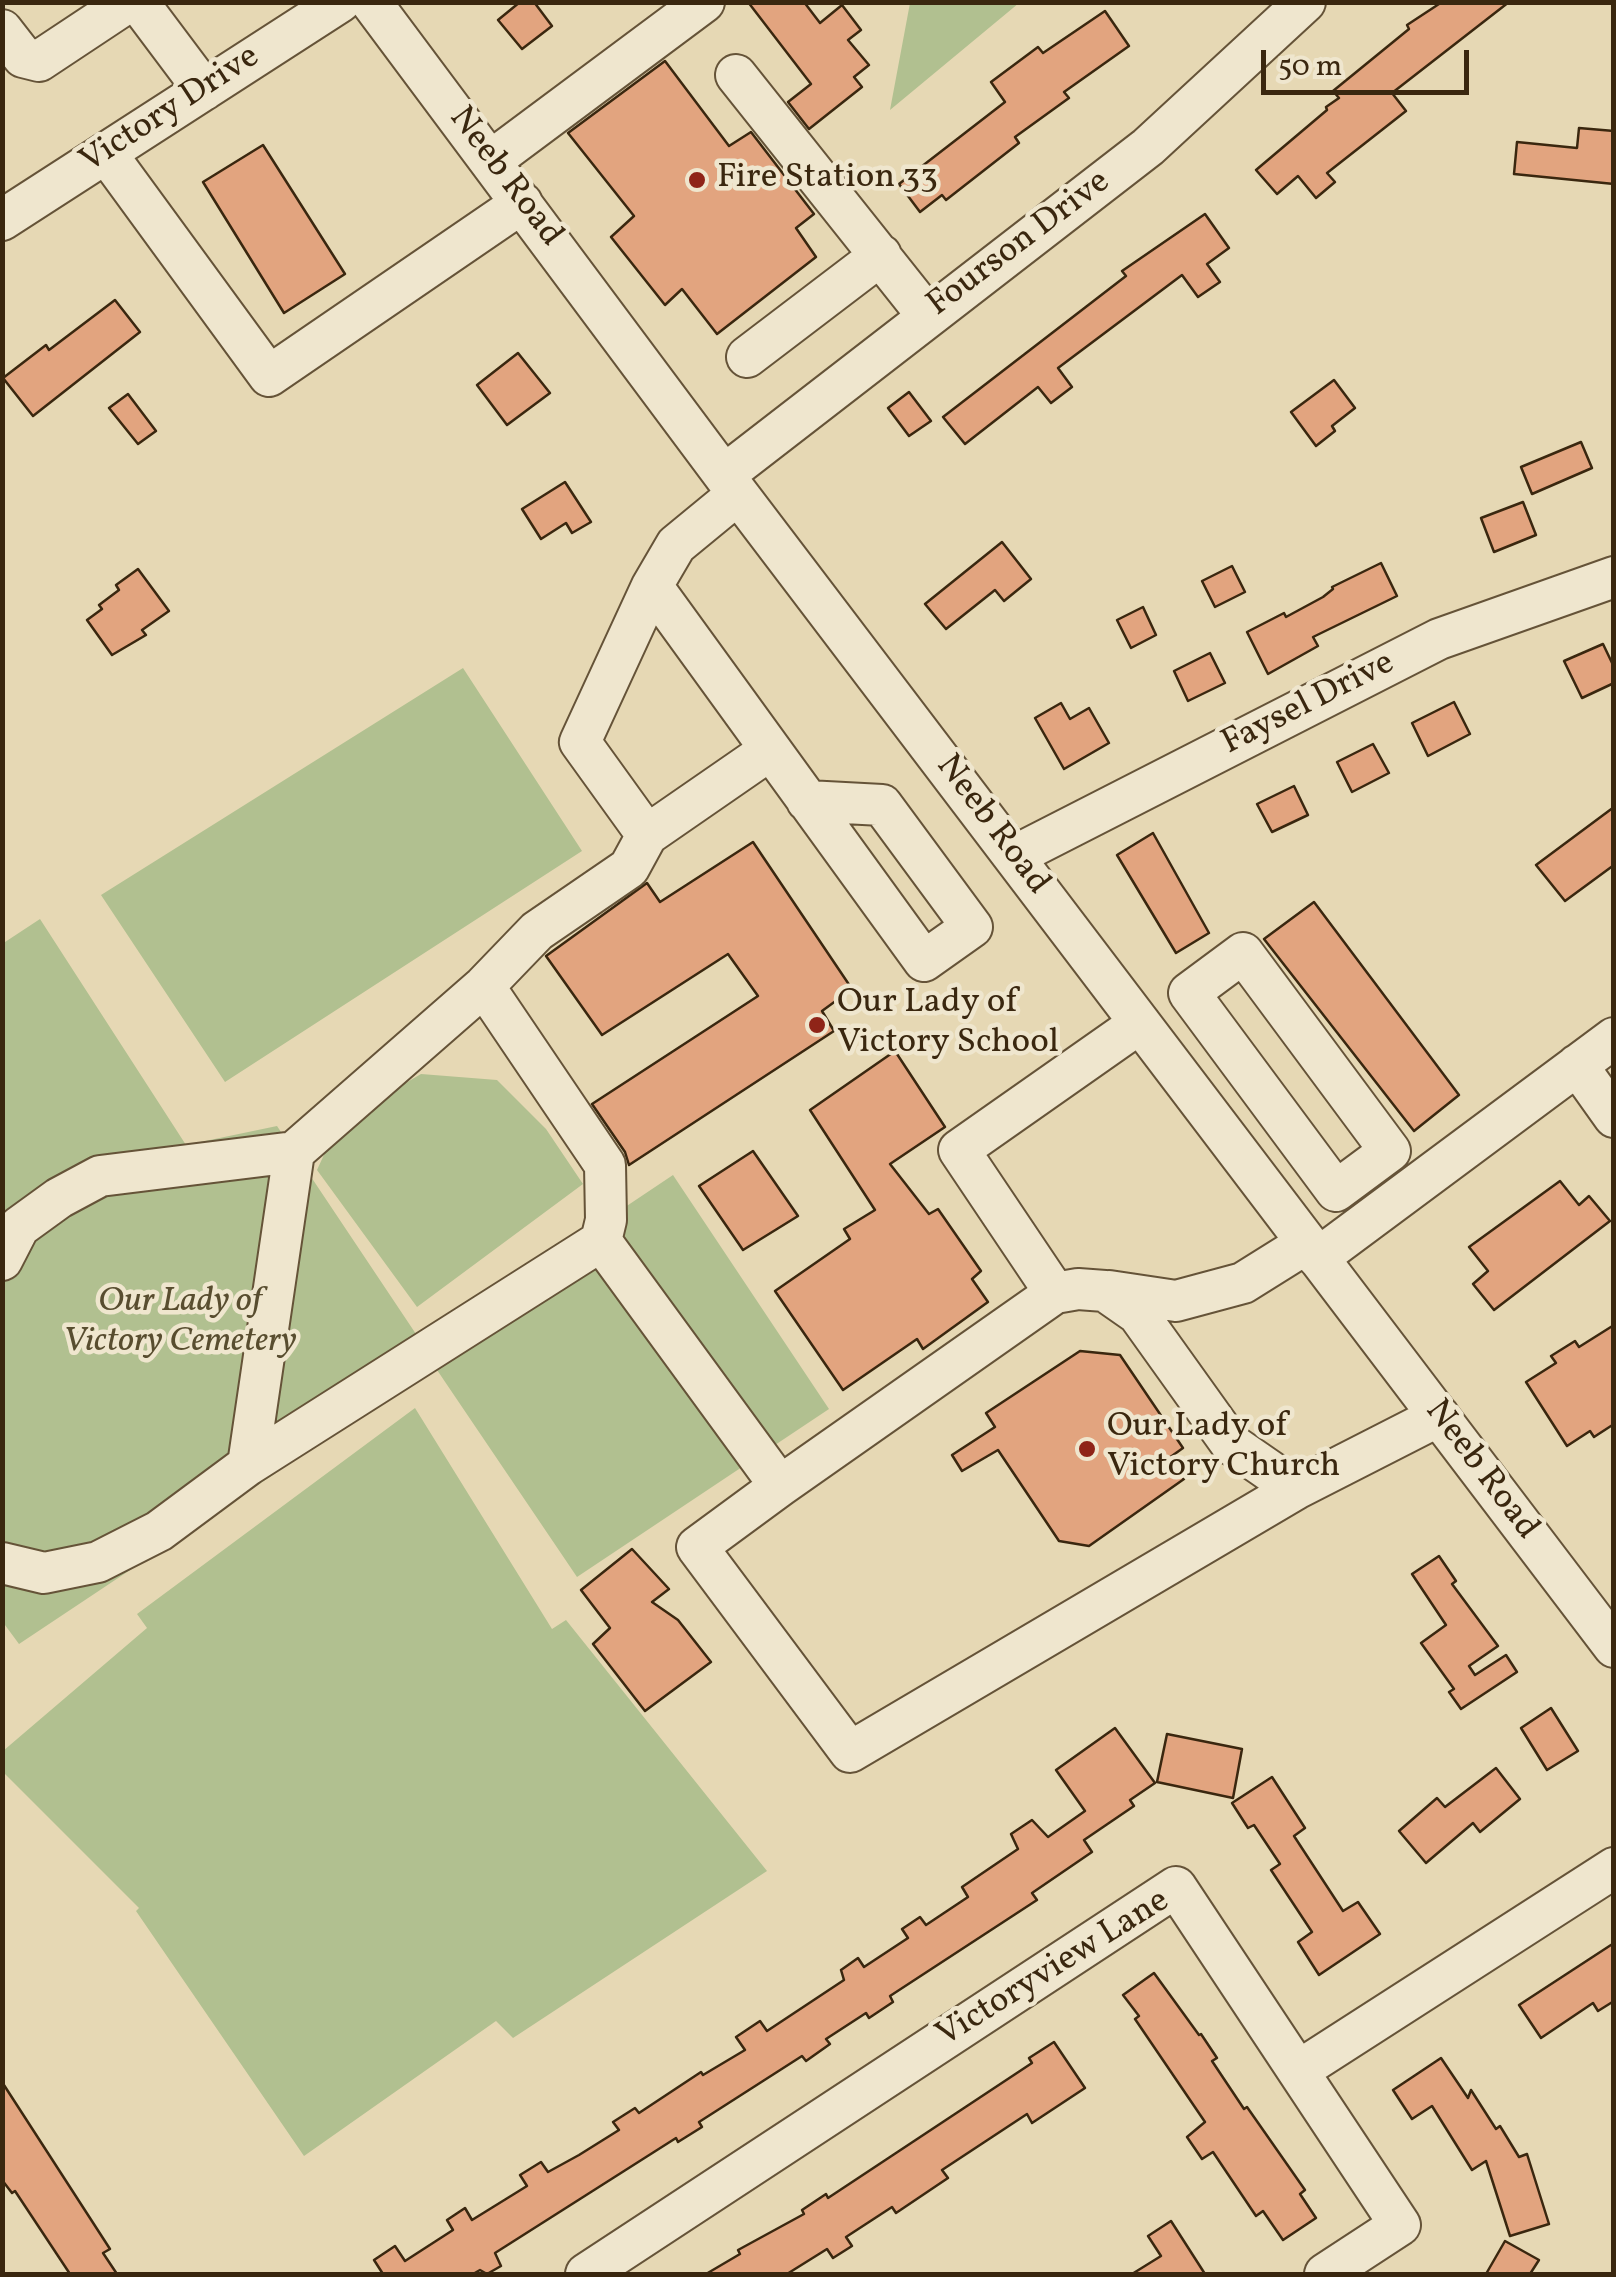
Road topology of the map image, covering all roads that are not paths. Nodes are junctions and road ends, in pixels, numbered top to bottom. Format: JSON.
{"nodes":[{"id":1,"x":128,"y":2,"type":"edge"},
{"id":2,"x":138,"y":2,"type":"edge"},
{"id":3,"x":340,"y":2,"type":"edge"},
{"id":4,"x":371,"y":2,"type":"edge"},
{"id":5,"x":704,"y":2,"type":"edge"},
{"id":6,"x":1305,"y":2,"type":"edge"},
{"id":7,"x":2,"y":30,"type":"edge"},
{"id":8,"x":736,"y":75,"type":"dead end"},
{"id":9,"x":204,"y":90,"type":"junction"},
{"id":10,"x":106,"y":152,"type":"junction"},
{"id":11,"x":492,"y":160,"type":"junction"},
{"id":12,"x":522,"y":203,"type":"junction"},
{"id":13,"x":2,"y":220,"type":"edge"},
{"id":14,"x":882,"y":256,"type":"junction"},
{"id":15,"x":927,"y":316,"type":"junction"},
{"id":16,"x":747,"y":358,"type":"dead end"},
{"id":17,"x":731,"y":484,"type":"junction"},
{"id":18,"x":1614,"y":577,"type":"edge"},
{"id":19,"x":652,"y":586,"type":"junction"},
{"id":20,"x":770,"y":750,"type":"junction"},
{"id":21,"x":806,"y":801,"type":"dead end"},
{"id":22,"x":646,"y":835,"type":"junction"},
{"id":23,"x":1014,"y":856,"type":"junction"},
{"id":24,"x":484,"y":986,"type":"junction"},
{"id":25,"x":1140,"y":1023,"type":"junction"},
{"id":26,"x":1614,"y":1038,"type":"edge"},
{"id":27,"x":1229,"y":1046,"type":"junction"},
{"id":28,"x":1577,"y":1065,"type":"junction"},
{"id":29,"x":1183,"y":1080,"type":"junction"},
{"id":30,"x":1614,"y":1117,"type":"edge"},
{"id":31,"x":1305,"y":1149,"type":"junction"},
{"id":32,"x":294,"y":1152,"type":"junction"},
{"id":33,"x":1261,"y":1182,"type":"junction"},
{"id":34,"x":601,"y":1241,"type":"junction"},
{"id":35,"x":1313,"y":1250,"type":"junction"},
{"id":36,"x":2,"y":1260,"type":"edge"},
{"id":37,"x":1105,"y":1291,"type":"junction"},
{"id":38,"x":1055,"y":1293,"type":"junction"},
{"id":39,"x":1439,"y":1416,"type":"junction"},
{"id":40,"x":248,"y":1464,"type":"junction"},
{"id":41,"x":780,"y":1486,"type":"junction"},
{"id":42,"x":1296,"y":1489,"type":"junction"},
{"id":43,"x":2,"y":1563,"type":"edge"},
{"id":44,"x":1614,"y":1646,"type":"edge"},
{"id":45,"x":1614,"y":1868,"type":"edge"},
{"id":46,"x":1298,"y":2071,"type":"junction"},
{"id":47,"x":597,"y":2272,"type":"edge"},
{"id":48,"x":1325,"y":2274,"type":"edge"}],
"edges":[{"from":1,"to":7,"type":"street"},
{"from":2,"to":9,"type":"street"},
{"from":3,"to":9,"type":"street","name":"Victory Drive"},
{"from":4,"to":11,"type":"street","name":"Neeb Road"},
{"from":5,"to":11,"type":"street"},
{"from":6,"to":15,"type":"street","name":"Fourson Drive"},
{"from":8,"to":14,"type":"street"},
{"from":9,"to":10,"type":"street","name":"Victory Drive"},
{"from":10,"to":12,"type":"street"},
{"from":10,"to":13,"type":"street","name":"Victory Drive"},
{"from":11,"to":12,"type":"street","name":"Neeb Road"},
{"from":12,"to":17,"type":"street","name":"Neeb Road"},
{"from":14,"to":15,"type":"street"},
{"from":14,"to":16,"type":"street"},
{"from":15,"to":17,"type":"street","name":"Fourson Drive"},
{"from":17,"to":19,"type":"street","name":"Fourson Drive"},
{"from":17,"to":23,"type":"street","name":"Neeb Road"},
{"from":18,"to":23,"type":"street","name":"Faysel Drive"},
{"from":19,"to":20,"type":"street"},
{"from":19,"to":22,"type":"street","name":"Fourson Drive"},
{"from":20,"to":21,"type":"street"},
{"from":20,"to":22,"type":"street"},
{"from":22,"to":24,"type":"street"},
{"from":23,"to":25,"type":"street","name":"Neeb Road"},
{"from":24,"to":32,"type":"street"},
{"from":24,"to":34,"type":"street"},
{"from":25,"to":29,"type":"street","name":"Neeb Road"},
{"from":25,"to":38,"type":"street"},
{"from":26,"to":28,"type":"street"},
{"from":27,"to":29,"type":"street"},
{"from":27,"to":31,"type":"street"},
{"from":27,"to":31,"type":"street"},
{"from":28,"to":30,"type":"street"},
{"from":28,"to":35,"type":"street"},
{"from":29,"to":33,"type":"street","name":"Neeb Road"},
{"from":31,"to":33,"type":"street"},
{"from":32,"to":36,"type":"street"},
{"from":32,"to":40,"type":"street"},
{"from":33,"to":35,"type":"street","name":"Neeb Road"},
{"from":34,"to":40,"type":"street"},
{"from":34,"to":41,"type":"street"},
{"from":35,"to":37,"type":"street"},
{"from":35,"to":39,"type":"street","name":"Neeb Road"},
{"from":37,"to":38,"type":"street"},
{"from":37,"to":42,"type":"street"},
{"from":38,"to":41,"type":"street"},
{"from":39,"to":42,"type":"street"},
{"from":39,"to":44,"type":"street","name":"Neeb Road"},
{"from":40,"to":43,"type":"street"},
{"from":41,"to":42,"type":"street"},
{"from":45,"to":46,"type":"street"},
{"from":46,"to":47,"type":"street","name":"Victoryview Lane"},
{"from":46,"to":48,"type":"street"}]}
